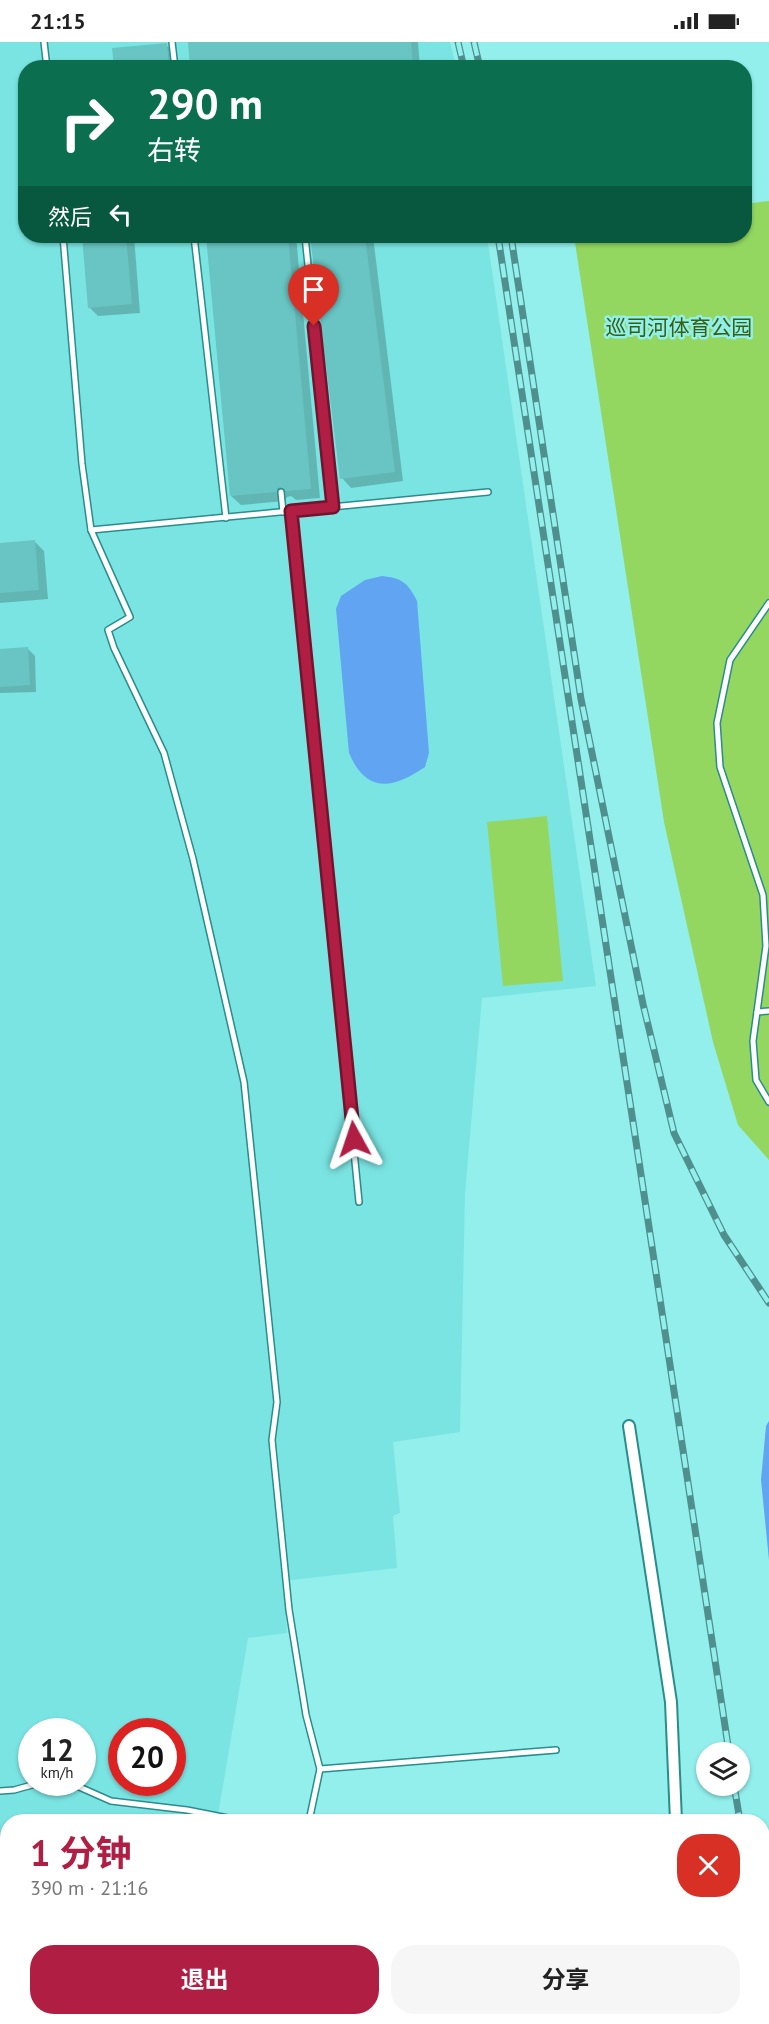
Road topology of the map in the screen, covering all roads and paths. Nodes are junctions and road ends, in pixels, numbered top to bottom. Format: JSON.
{"nodes":[{"id":1,"x":44,"y":42,"type":"edge"},
{"id":2,"x":172,"y":42,"type":"edge"},
{"id":3,"x":46,"y":60,"type":"edge"},
{"id":4,"x":174,"y":60,"type":"edge"},
{"id":5,"x":64,"y":243,"type":"edge"},
{"id":6,"x":195,"y":243,"type":"edge"},
{"id":7,"x":306,"y":243,"type":"edge"},
{"id":8,"x":281,"y":492,"type":"dead end"},
{"id":9,"x":488,"y":492,"type":"dead end"},
{"id":10,"x":333,"y":507,"type":"junction"},
{"id":11,"x":291,"y":511,"type":"junction"},
{"id":12,"x":283,"y":512,"type":"junction"},
{"id":13,"x":226,"y":518,"type":"junction"},
{"id":14,"x":91,"y":530,"type":"junction"},
{"id":15,"x":769,"y":603,"type":"edge"},
{"id":16,"x":769,"y":1011,"type":"edge"},
{"id":17,"x":757,"y":1012,"type":"junction"},
{"id":18,"x":769,"y":1102,"type":"edge"},
{"id":19,"x":359,"y":1202,"type":"dead end"},
{"id":20,"x":629,"y":1426,"type":"dead end"},
{"id":21,"x":556,"y":1750,"type":"dead end"},
{"id":22,"x":320,"y":1769,"type":"junction"},
{"id":23,"x":18,"y":1789,"type":"edge"},
{"id":24,"x":0,"y":1791,"type":"edge"},
{"id":25,"x":96,"y":1794,"type":"edge"},
{"id":26,"x":207,"y":1814,"type":"edge"},
{"id":27,"x":310,"y":1814,"type":"edge"},
{"id":28,"x":676,"y":1814,"type":"edge"}],
"edges":[{"from":1,"to":3,"type":"lane"},
{"from":2,"to":4,"type":"lane"},
{"from":5,"to":14,"type":"lane"},
{"from":6,"to":13,"type":"lane"},
{"from":7,"to":10,"type":"lane"},
{"from":8,"to":12,"type":"lane"},
{"from":9,"to":10,"type":"lane"},
{"from":10,"to":11,"type":"lane"},
{"from":11,"to":12,"type":"lane"},
{"from":11,"to":19,"type":"lane"},
{"from":12,"to":13,"type":"lane"},
{"from":13,"to":14,"type":"lane"},
{"from":14,"to":22,"type":"lane"},
{"from":15,"to":17,"type":"lane"},
{"from":16,"to":17,"type":"lane"},
{"from":17,"to":18,"type":"lane"},
{"from":20,"to":28,"type":"street"},
{"from":21,"to":22,"type":"lane"},
{"from":22,"to":27,"type":"lane"},
{"from":23,"to":24,"type":"lane"},
{"from":25,"to":26,"type":"lane"}]}
